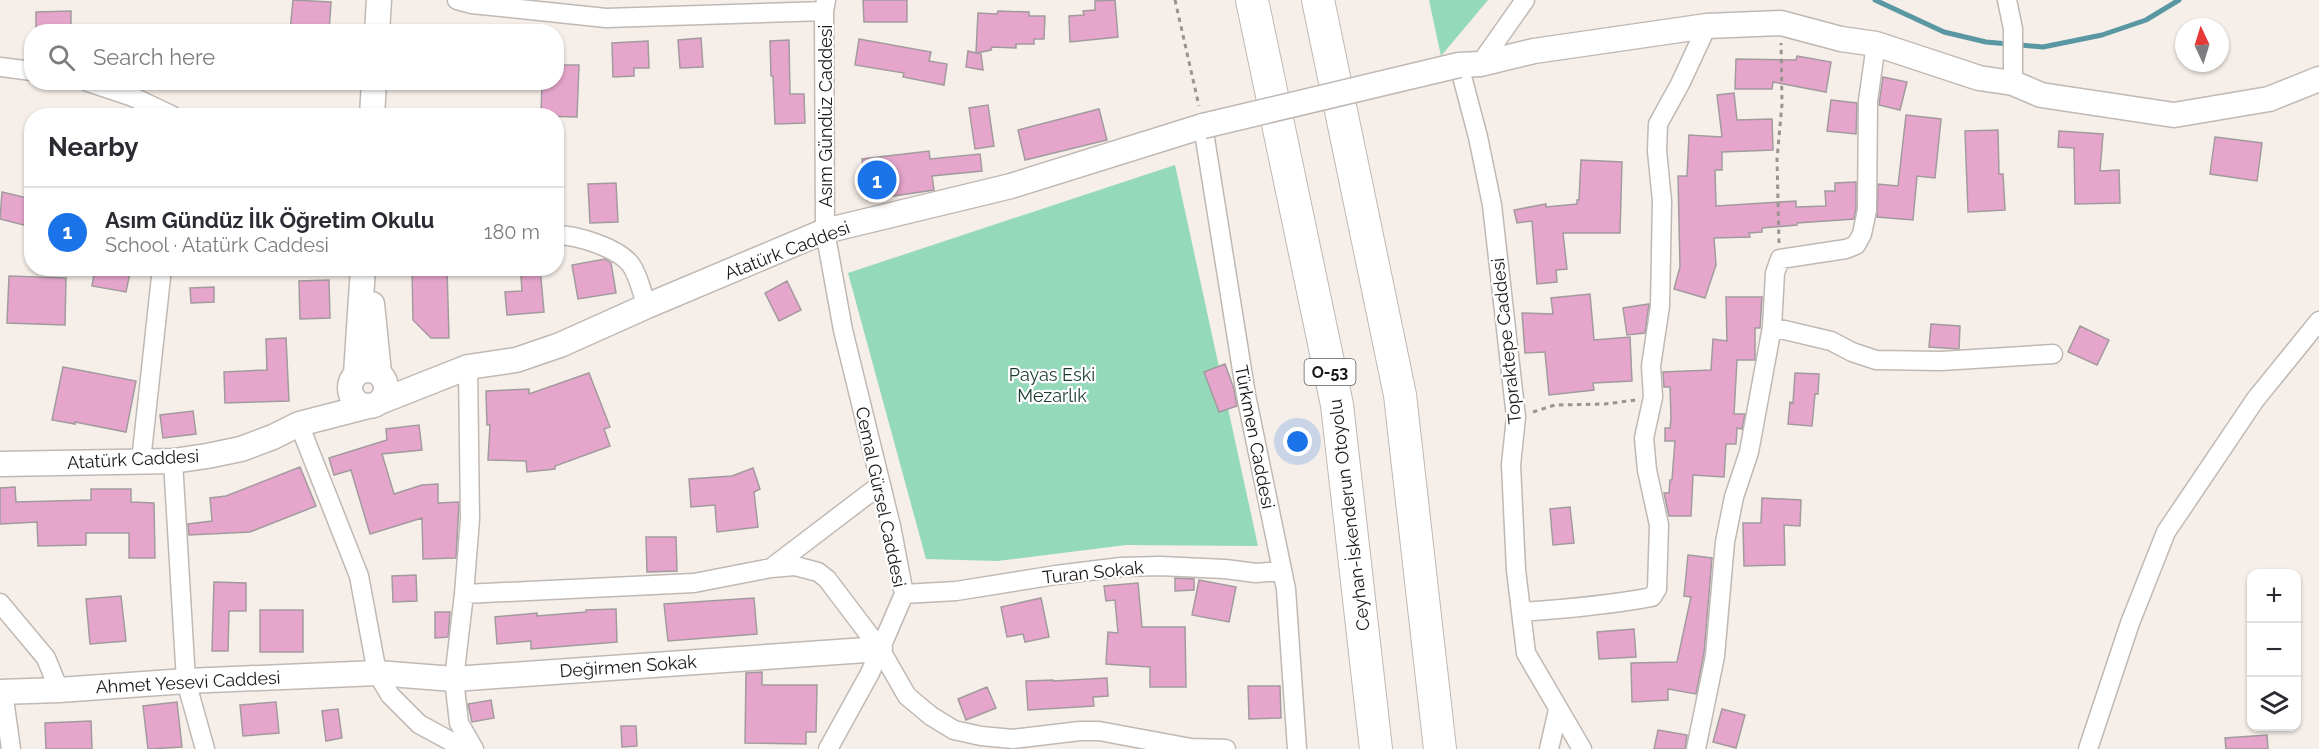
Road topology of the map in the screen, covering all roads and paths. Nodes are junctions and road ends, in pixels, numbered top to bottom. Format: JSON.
{"nodes":[{"id":1,"x":379,"y":0,"type":"edge"},
{"id":2,"x":457,"y":0,"type":"edge"},
{"id":3,"x":1175,"y":0,"type":"edge"},
{"id":4,"x":1252,"y":0,"type":"edge"},
{"id":5,"x":1318,"y":0,"type":"edge"},
{"id":6,"x":1525,"y":0,"type":"edge"},
{"id":7,"x":2007,"y":0,"type":"edge"},
{"id":8,"x":825,"y":5,"type":"edge"},
{"id":9,"x":1781,"y":23,"type":"junction"},
{"id":10,"x":378,"y":24,"type":"edge"},
{"id":11,"x":1707,"y":26,"type":"junction"},
{"id":12,"x":1876,"y":44,"type":"junction"},
{"id":13,"x":1469,"y":64,"type":"junction"},
{"id":14,"x":0,"y":67,"type":"edge"},
{"id":15,"x":24,"y":70,"type":"edge"},
{"id":16,"x":2013,"y":74,"type":"junction"},
{"id":17,"x":2319,"y":79,"type":"edge"},
{"id":18,"x":112,"y":90,"type":"edge"},
{"id":19,"x":374,"y":90,"type":"edge"},
{"id":20,"x":156,"y":108,"type":"edge"},
{"id":21,"x":372,"y":108,"type":"edge"},
{"id":22,"x":1203,"y":126,"type":"junction"},
{"id":23,"x":825,"y":231,"type":"junction"},
{"id":24,"x":564,"y":235,"type":"edge"},
{"id":25,"x":1780,"y":260,"type":"junction"},
{"id":26,"x":161,"y":276,"type":"edge"},
{"id":27,"x":363,"y":276,"type":"edge"},
{"id":28,"x":369,"y":276,"type":"edge"},
{"id":29,"x":647,"y":306,"type":"junction"},
{"id":30,"x":2319,"y":321,"type":"edge"},
{"id":31,"x":1772,"y":327,"type":"junction"},
{"id":32,"x":2053,"y":354,"type":"dead end"},
{"id":33,"x":468,"y":367,"type":"junction"},
{"id":34,"x":369,"y":386,"type":"junction"},
{"id":35,"x":1653,"y":398,"type":"junction"},
{"id":36,"x":1516,"y":417,"type":"junction"},
{"id":37,"x":299,"y":424,"type":"junction"},
{"id":38,"x":173,"y":460,"type":"junction"},
{"id":39,"x":141,"y":461,"type":"junction"},
{"id":40,"x":0,"y":464,"type":"edge"},
{"id":41,"x":880,"y":484,"type":"junction"},
{"id":42,"x":771,"y":568,"type":"junction"},
{"id":43,"x":1282,"y":571,"type":"junction"},
{"id":44,"x":464,"y":594,"type":"junction"},
{"id":45,"x":904,"y":594,"type":"junction"},
{"id":46,"x":0,"y":603,"type":"edge"},
{"id":47,"x":1521,"y":612,"type":"junction"},
{"id":48,"x":880,"y":649,"type":"junction"},
{"id":49,"x":377,"y":673,"type":"junction"},
{"id":50,"x":454,"y":679,"type":"junction"},
{"id":51,"x":186,"y":681,"type":"junction"},
{"id":52,"x":60,"y":690,"type":"junction"},
{"id":53,"x":2,"y":692,"type":"edge"},
{"id":54,"x":1558,"y":710,"type":"junction"},
{"id":55,"x":11,"y":749,"type":"edge"},
{"id":56,"x":205,"y":749,"type":"edge"},
{"id":57,"x":465,"y":749,"type":"edge"},
{"id":58,"x":474,"y":749,"type":"edge"},
{"id":59,"x":828,"y":749,"type":"edge"},
{"id":60,"x":1226,"y":749,"type":"edge"},
{"id":61,"x":1297,"y":749,"type":"edge"},
{"id":62,"x":1376,"y":749,"type":"edge"},
{"id":63,"x":1440,"y":749,"type":"edge"},
{"id":64,"x":1549,"y":749,"type":"edge"},
{"id":65,"x":1582,"y":749,"type":"edge"},
{"id":66,"x":1696,"y":749,"type":"edge"},
{"id":67,"x":2088,"y":749,"type":"edge"}],
"edges":[{"from":1,"to":10,"type":"street"},
{"from":2,"to":8,"type":"street"},
{"from":3,"to":22,"type":"path"},
{"from":4,"to":62,"type":"highway","name":"Ceyhan-İskenderun Otoyolu","number":"O-53"},
{"from":5,"to":63,"type":"highway"},
{"from":6,"to":13,"type":"street"},
{"from":7,"to":16,"type":"street"},
{"from":8,"to":23,"type":"street","name":"Asım Gündüz Caddesi"},
{"from":9,"to":11,"type":"street","name":"Atatürk Caddesi"},
{"from":9,"to":12,"type":"street","name":"Atatürk Caddesi"},
{"from":9,"to":25,"type":"path"},
{"from":11,"to":13,"type":"street","name":"Atatürk Caddesi"},
{"from":11,"to":35,"type":"street"},
{"from":12,"to":16,"type":"street","name":"Atatürk Caddesi"},
{"from":12,"to":25,"type":"street"},
{"from":13,"to":22,"type":"street","name":"Atatürk Caddesi","bridge":true},
{"from":13,"to":36,"type":"street","name":"Topraktepe Caddesi"},
{"from":14,"to":15,"type":"street"},
{"from":16,"to":17,"type":"street","name":"Atatürk Caddesi"},
{"from":18,"to":20,"type":"street"},
{"from":19,"to":21,"type":"street"},
{"from":22,"to":23,"type":"street","name":"Atatürk Caddesi"},
{"from":22,"to":43,"type":"street","name":"Türkmen Caddesi"},
{"from":23,"to":29,"type":"street","name":"Atatürk Caddesi"},
{"from":23,"to":41,"type":"street","name":"Cemal Gürsel Caddesi"},
{"from":24,"to":29,"type":"street"},
{"from":25,"to":31,"type":"street"},
{"from":26,"to":39,"type":"street"},
{"from":27,"to":34,"type":"street"},
{"from":28,"to":34,"type":"street"},
{"from":29,"to":33,"type":"street","name":"Atatürk Caddesi"},
{"from":30,"to":67,"type":"street"},
{"from":31,"to":32,"type":"street"},
{"from":31,"to":66,"type":"street"},
{"from":33,"to":34,"type":"street","name":"Atatürk Caddesi"},
{"from":33,"to":44,"type":"street"},
{"from":34,"to":37,"type":"street","name":"Atatürk Caddesi"},
{"from":35,"to":36,"type":"path"},
{"from":35,"to":47,"type":"street"},
{"from":36,"to":47,"type":"street","name":"Topraktepe Caddesi"},
{"from":37,"to":38,"type":"street","name":"Atatürk Caddesi"},
{"from":37,"to":49,"type":"street"},
{"from":38,"to":39,"type":"street","name":"Atatürk Caddesi"},
{"from":38,"to":51,"type":"street"},
{"from":39,"to":40,"type":"street","name":"Atatürk Caddesi"},
{"from":41,"to":42,"type":"street"},
{"from":41,"to":45,"type":"street","name":"Cemal Gürsel Caddesi"},
{"from":42,"to":44,"type":"street"},
{"from":42,"to":48,"type":"street"},
{"from":43,"to":45,"type":"street","name":"Turan Sokak"},
{"from":43,"to":61,"type":"street","name":"Türkmen Caddesi"},
{"from":44,"to":50,"type":"street"},
{"from":45,"to":48,"type":"street","name":"Cemal Gürsel Caddesi"},
{"from":46,"to":52,"type":"street"},
{"from":47,"to":54,"type":"street","name":"Topraktepe Caddesi"},
{"from":48,"to":50,"type":"street","name":"Değirmen Sokak"},
{"from":48,"to":59,"type":"street","name":"Cemal Gürsel Caddesi"},
{"from":48,"to":60,"type":"street"},
{"from":49,"to":50,"type":"street","name":"Değirmen Sokak"},
{"from":49,"to":51,"type":"street","name":"Ahmet Yesevi Caddesi"},
{"from":49,"to":57,"type":"street"},
{"from":50,"to":58,"type":"street"},
{"from":51,"to":52,"type":"street","name":"Ahmet Yesevi Caddesi"},
{"from":51,"to":56,"type":"street"},
{"from":52,"to":53,"type":"street","name":"Ahmet Yesevi Caddesi"},
{"from":53,"to":55,"type":"street"},
{"from":54,"to":64,"type":"street"},
{"from":54,"to":65,"type":"street","name":"Topraktepe Caddesi"}]}
